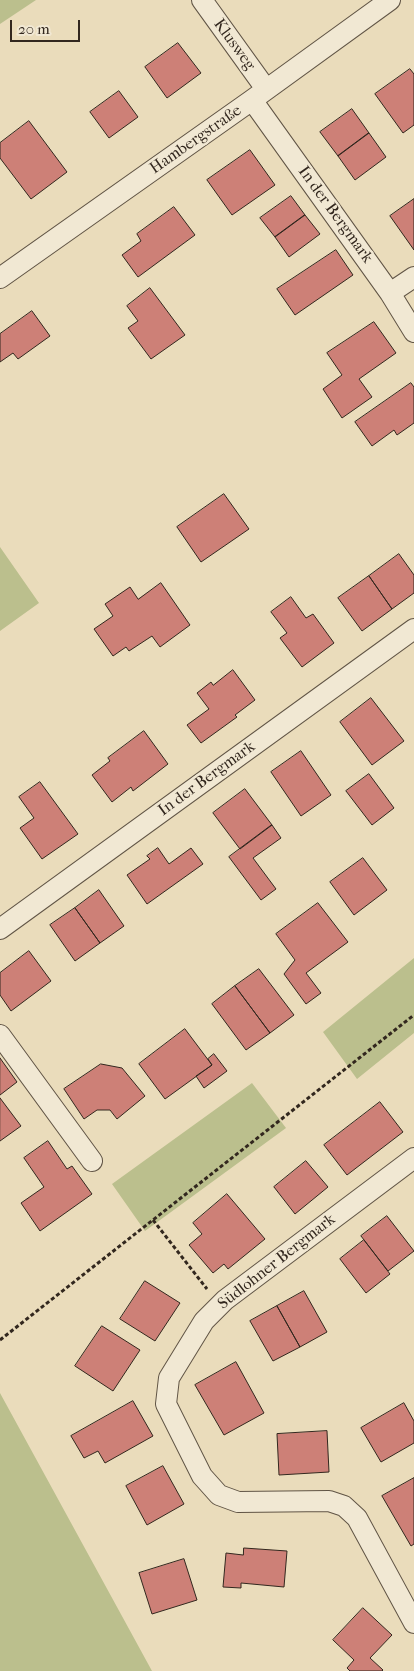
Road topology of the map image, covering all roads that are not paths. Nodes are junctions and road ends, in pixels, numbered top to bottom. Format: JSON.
{"nodes":[{"id":1,"x":202,"y":0,"type":"edge"},
{"id":2,"x":390,"y":0,"type":"edge"},
{"id":3,"x":259,"y":95,"type":"junction"},
{"id":4,"x":414,"y":277,"type":"edge"},
{"id":5,"x":0,"y":278,"type":"edge"},
{"id":6,"x":390,"y":293,"type":"junction"},
{"id":7,"x":414,"y":332,"type":"edge"},
{"id":8,"x":414,"y":629,"type":"edge"},
{"id":9,"x":0,"y":929,"type":"edge"},
{"id":10,"x":0,"y":1036,"type":"edge"},
{"id":11,"x":92,"y":1161,"type":"dead end"},
{"id":12,"x":413,"y":1161,"type":"edge"},
{"id":13,"x":414,"y":1623,"type":"edge"}],
"edges":[{"from":1,"to":3,"type":"street","name":"Klusweg"},
{"from":2,"to":3,"type":"street","name":"Hambergstraße"},
{"from":3,"to":5,"type":"street","name":"Hambergstraße"},
{"from":3,"to":6,"type":"street","name":"In der Bergmark"},
{"from":4,"to":6,"type":"street"},
{"from":6,"to":7,"type":"street","name":"In der Bergmark"},
{"from":8,"to":9,"type":"street","name":"In der Bergmark"},
{"from":10,"to":11,"type":"street"},
{"from":12,"to":13,"type":"street","name":"Südlohner Bergmark"}]}
